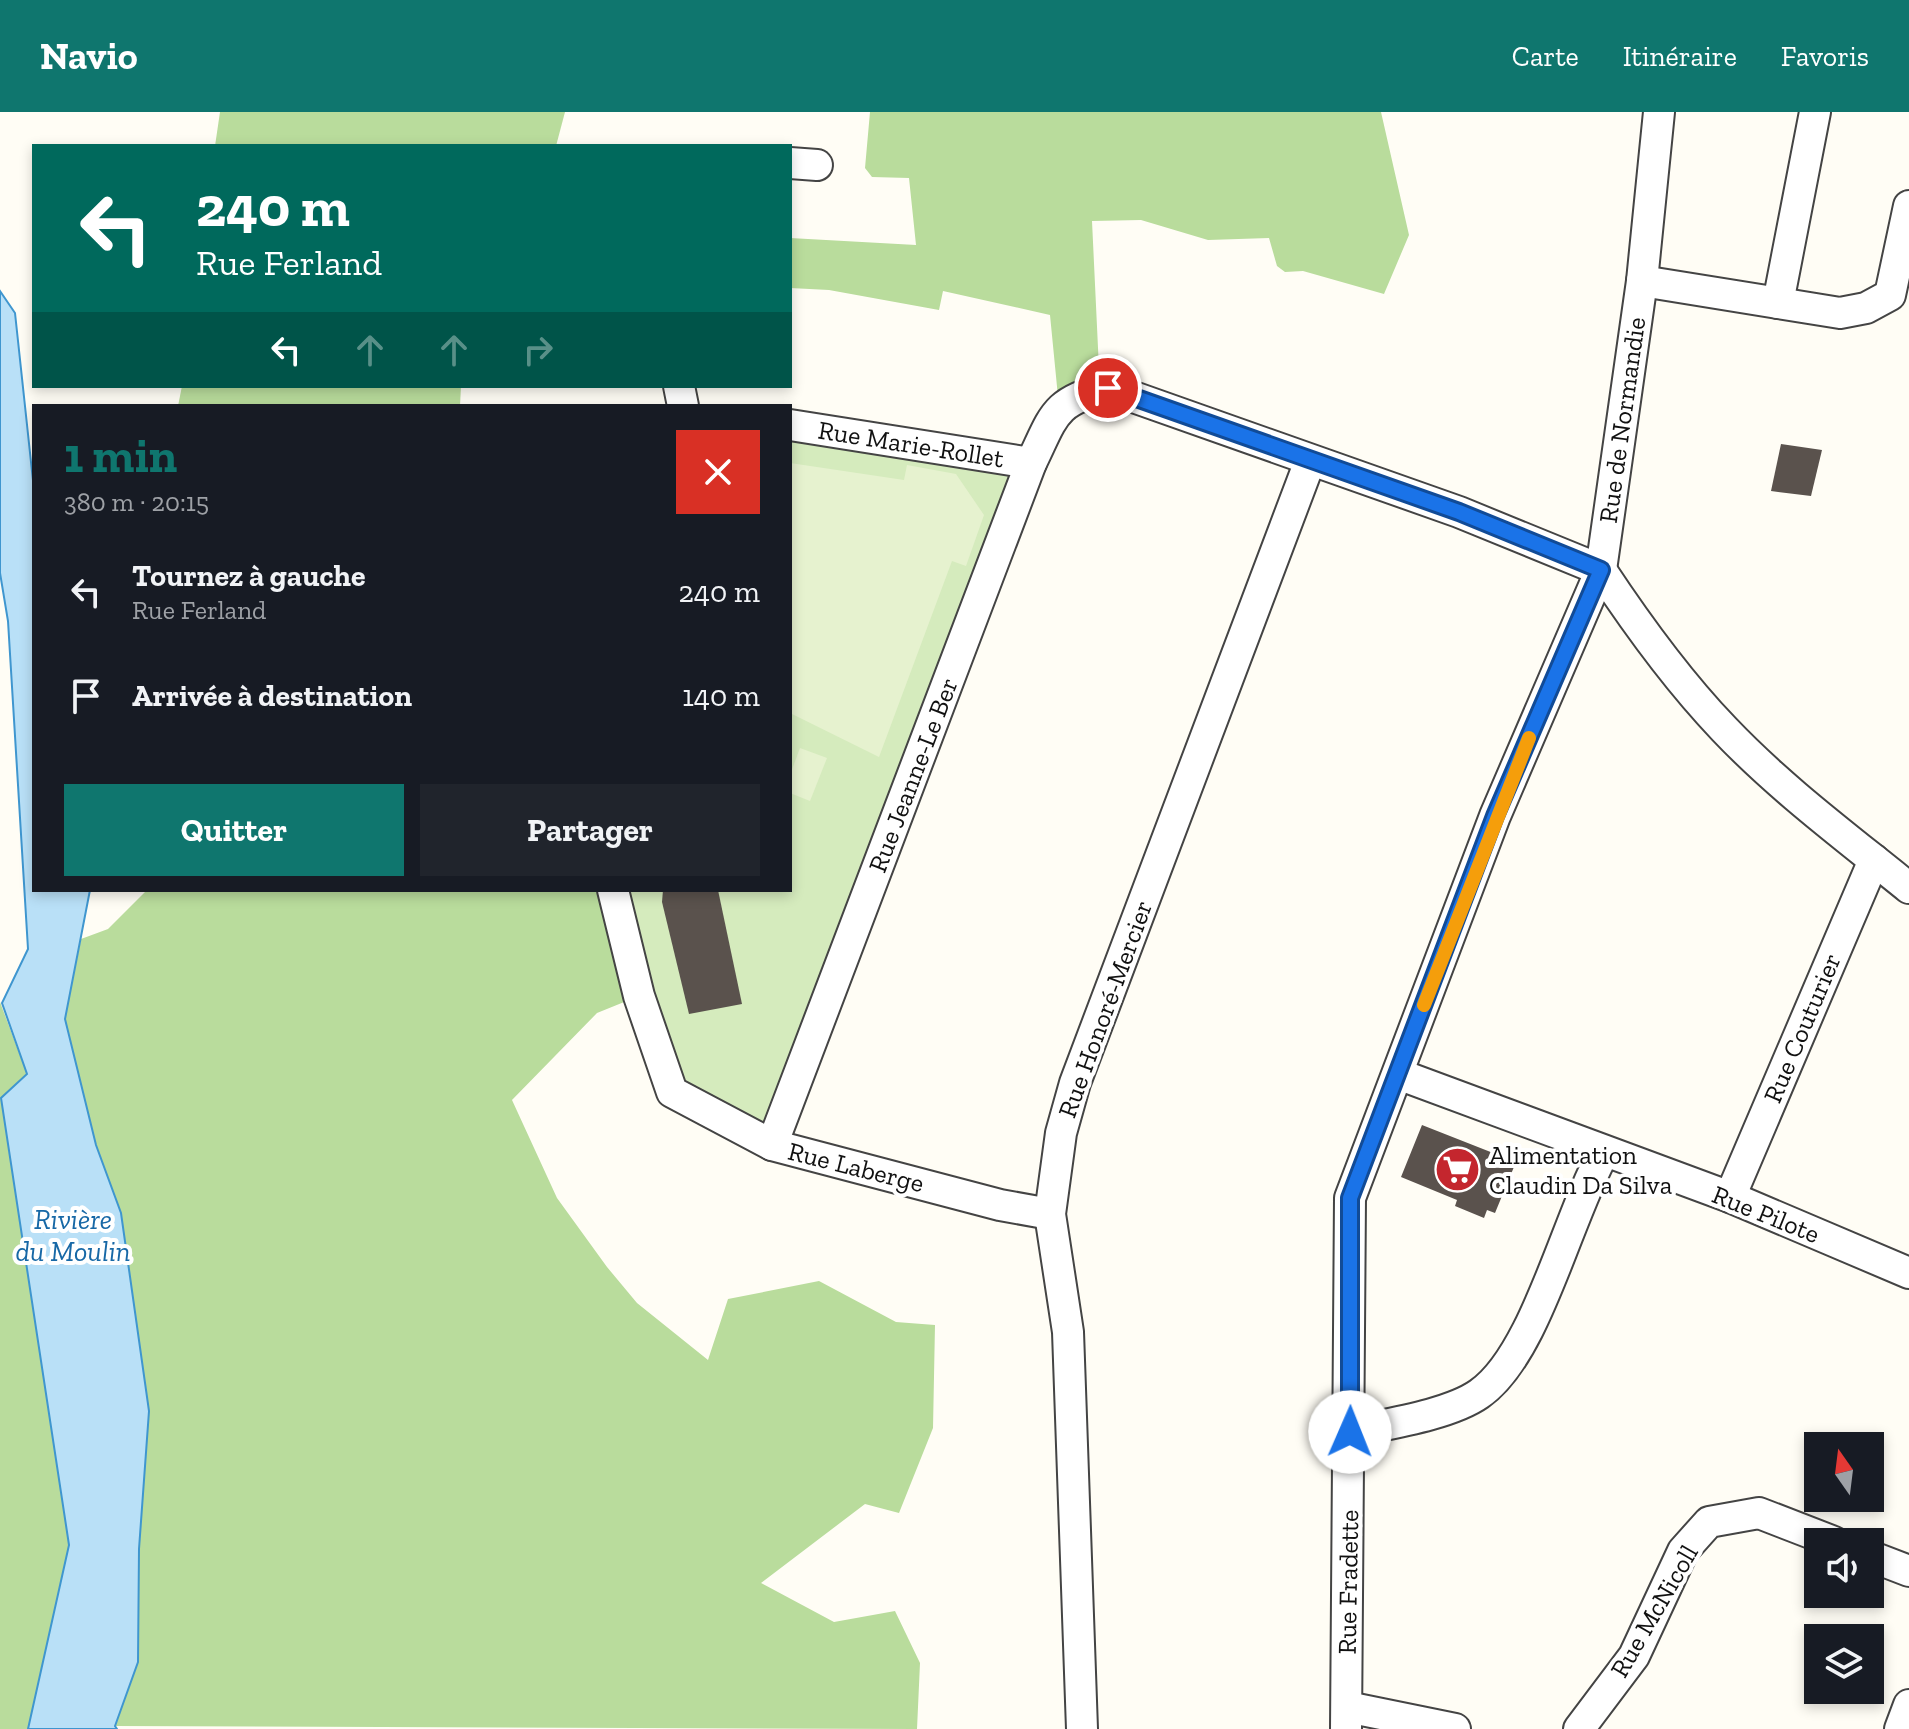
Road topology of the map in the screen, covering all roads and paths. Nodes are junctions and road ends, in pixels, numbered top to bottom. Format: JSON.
{"nodes":[{"id":1,"x":1659,"y":112,"type":"edge"},
{"id":2,"x":1815,"y":112,"type":"edge"},
{"id":3,"x":1909,"y":206,"type":"edge"},
{"id":4,"x":1642,"y":281,"type":"junction"},
{"id":5,"x":1778,"y":303,"type":"junction"},
{"id":6,"x":792,"y":425,"type":"edge"},
{"id":7,"x":1310,"y":461,"type":"junction"},
{"id":8,"x":1031,"y":463,"type":"junction"},
{"id":9,"x":1601,"y":570,"type":"junction"},
{"id":10,"x":1874,"y":860,"type":"junction"},
{"id":11,"x":1909,"y":888,"type":"edge"},
{"id":12,"x":613,"y":892,"type":"edge"},
{"id":13,"x":1398,"y":1074,"type":"junction"},
{"id":14,"x":772,"y":1145,"type":"junction"},
{"id":15,"x":1604,"y":1152,"type":"junction"},
{"id":16,"x":1730,"y":1197,"type":"junction"},
{"id":17,"x":1050,"y":1214,"type":"junction"},
{"id":18,"x":1909,"y":1273,"type":"edge"},
{"id":19,"x":1350,"y":1432,"type":"junction"},
{"id":20,"x":1804,"y":1530,"type":"edge"},
{"id":21,"x":1884,"y":1561,"type":"edge"},
{"id":22,"x":1909,"y":1571,"type":"edge"},
{"id":23,"x":1909,"y":1705,"type":"edge"},
{"id":24,"x":1346,"y":1718,"type":"edge"},
{"id":25,"x":1082,"y":1729,"type":"edge"},
{"id":26,"x":1455,"y":1729,"type":"edge"},
{"id":27,"x":1579,"y":1729,"type":"edge"},
{"id":28,"x":1900,"y":1729,"type":"edge"}],
"edges":[{"from":1,"to":4,"type":"street","name":"Rue de Normandie"},
{"from":2,"to":5,"type":"street"},
{"from":3,"to":5,"type":"street"},
{"from":4,"to":5,"type":"street"},
{"from":4,"to":9,"type":"street","name":"Rue de Normandie"},
{"from":6,"to":8,"type":"street","name":"Rue Marie-Rollet"},
{"from":7,"to":8,"type":"street","name":"Rue Jeanne-Le Ber"},
{"from":7,"to":9,"type":"street"},
{"from":7,"to":17,"type":"street","name":"Rue Honoré-Mercier"},
{"from":8,"to":14,"type":"street","name":"Rue Jeanne-Le Ber"},
{"from":9,"to":10,"type":"street"},
{"from":9,"to":13,"type":"street","name":"Rue Fradette"},
{"from":10,"to":11,"type":"street"},
{"from":10,"to":16,"type":"street","name":"Rue Couturier"},
{"from":12,"to":14,"type":"street","name":"Rue Laberge"},
{"from":13,"to":15,"type":"street","name":"Rue Pilote"},
{"from":13,"to":19,"type":"street","name":"Rue Fradette"},
{"from":14,"to":17,"type":"street","name":"Rue Laberge"},
{"from":15,"to":16,"type":"street","name":"Rue Pilote"},
{"from":15,"to":19,"type":"street"},
{"from":16,"to":18,"type":"street","name":"Rue Pilote"},
{"from":17,"to":25,"type":"street","name":"Rue Honoré-Mercier"},
{"from":19,"to":24,"type":"street","name":"Rue Fradette"},
{"from":20,"to":27,"type":"street","name":"Rue McNicoll"},
{"from":21,"to":22,"type":"street"},
{"from":23,"to":28,"type":"street"},
{"from":24,"to":26,"type":"street"}]}
